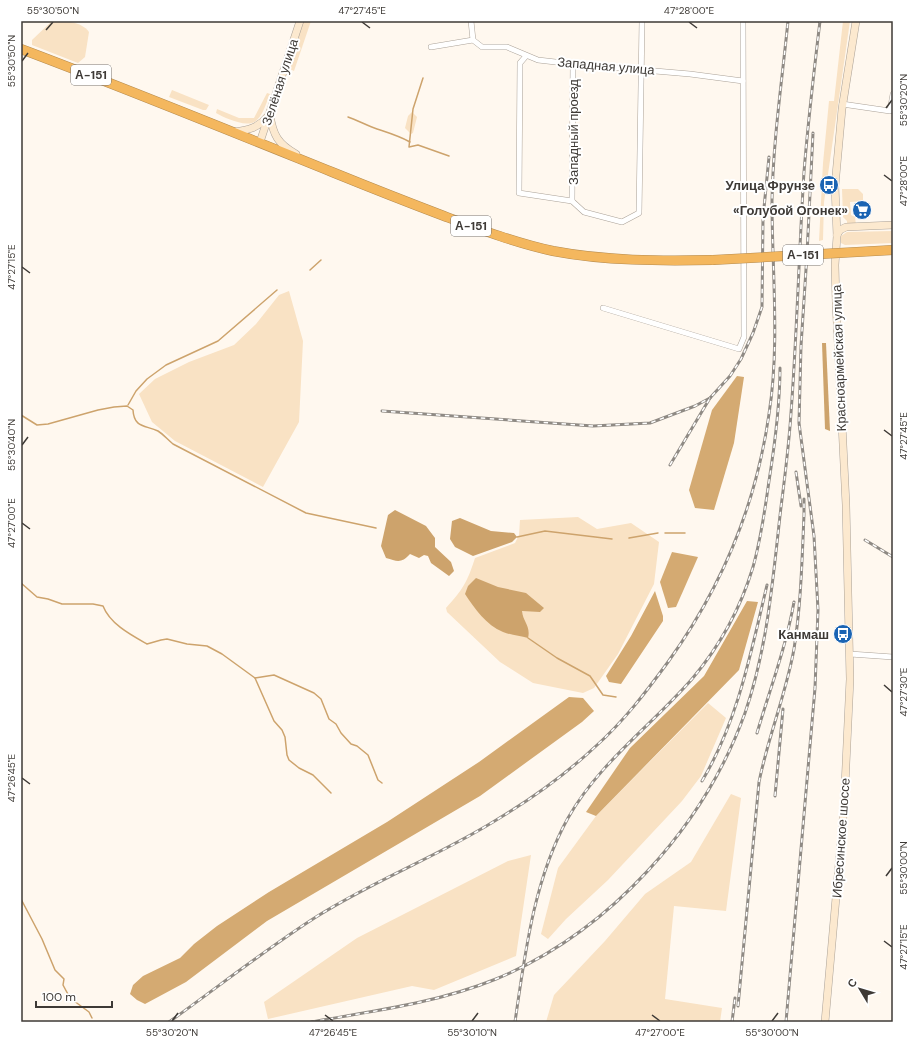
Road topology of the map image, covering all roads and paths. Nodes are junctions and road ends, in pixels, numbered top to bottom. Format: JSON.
{"nodes":[{"id":1,"x":300,"y":21,"type":"edge"},
{"id":2,"x":471,"y":21,"type":"edge"},
{"id":3,"x":642,"y":21,"type":"edge"},
{"id":4,"x":743,"y":21,"type":"edge"},
{"id":5,"x":856,"y":21,"type":"edge"},
{"id":6,"x":473,"y":40,"type":"junction"},
{"id":7,"x":431,"y":47,"type":"dead end"},
{"id":8,"x":21,"y":49,"type":"edge"},
{"id":9,"x":526,"y":56,"type":"junction"},
{"id":10,"x":573,"y":64,"type":"junction"},
{"id":11,"x":641,"y":69,"type":"junction"},
{"id":12,"x":743,"y":81,"type":"junction"},
{"id":13,"x":893,"y":94,"type":"edge"},
{"id":14,"x":842,"y":104,"type":"junction"},
{"id":15,"x":270,"y":113,"type":"junction"},
{"id":16,"x":233,"y":132,"type":"junction"},
{"id":17,"x":260,"y":142,"type":"junction"},
{"id":18,"x":311,"y":163,"type":"junction"},
{"id":19,"x":572,"y":200,"type":"junction"},
{"id":20,"x":836,"y":212,"type":"junction"},
{"id":21,"x":893,"y":225,"type":"edge"},
{"id":22,"x":846,"y":227,"type":"junction"},
{"id":23,"x":836,"y":236,"type":"junction"},
{"id":24,"x":893,"y":250,"type":"edge"},
{"id":25,"x":603,"y":308,"type":"dead end"},
{"id":26,"x":850,"y":654,"type":"junction"},
{"id":27,"x":893,"y":657,"type":"edge"},
{"id":28,"x":825,"y":1022,"type":"edge"}],
"edges":[{"from":1,"to":15,"type":"main road","name":"Зелёная улица"},
{"from":2,"to":6,"type":"street"},
{"from":3,"to":11,"type":"street"},
{"from":4,"to":12,"type":"street"},
{"from":5,"to":14,"type":"main road","name":"Красноармейская улица"},
{"from":6,"to":7,"type":"street"},
{"from":6,"to":9,"type":"street","name":"Западная улица"},
{"from":8,"to":16,"type":"highway","number":"А-151"},
{"from":9,"to":10,"type":"street","name":"Западная улица"},
{"from":9,"to":19,"type":"street"},
{"from":10,"to":11,"type":"street","name":"Западная улица"},
{"from":10,"to":19,"type":"street","name":"Западный проезд"},
{"from":11,"to":12,"type":"street","name":"Западная улица"},
{"from":11,"to":19,"type":"street"},
{"from":12,"to":25,"type":"street"},
{"from":13,"to":14,"type":"street"},
{"from":14,"to":20,"type":"main road","name":"Красноармейская улица"},
{"from":15,"to":16,"type":"main road"},
{"from":15,"to":17,"type":"main road","name":"Зелёная улица"},
{"from":15,"to":18,"type":"main road"},
{"from":16,"to":17,"type":"highway","number":"А-151"},
{"from":17,"to":18,"type":"highway","number":"А-151"},
{"from":18,"to":24,"type":"highway","number":"А-151","bridge":true},
{"from":20,"to":22,"type":"main road"},
{"from":20,"to":23,"type":"main road","name":"Красноармейская улица"},
{"from":21,"to":22,"type":"main road"},
{"from":22,"to":23,"type":"main road"},
{"from":23,"to":26,"type":"main road","name":"Красноармейская улица"},
{"from":26,"to":27,"type":"street"},
{"from":26,"to":28,"type":"main road","name":"Ибресинское шоссе"}]}
